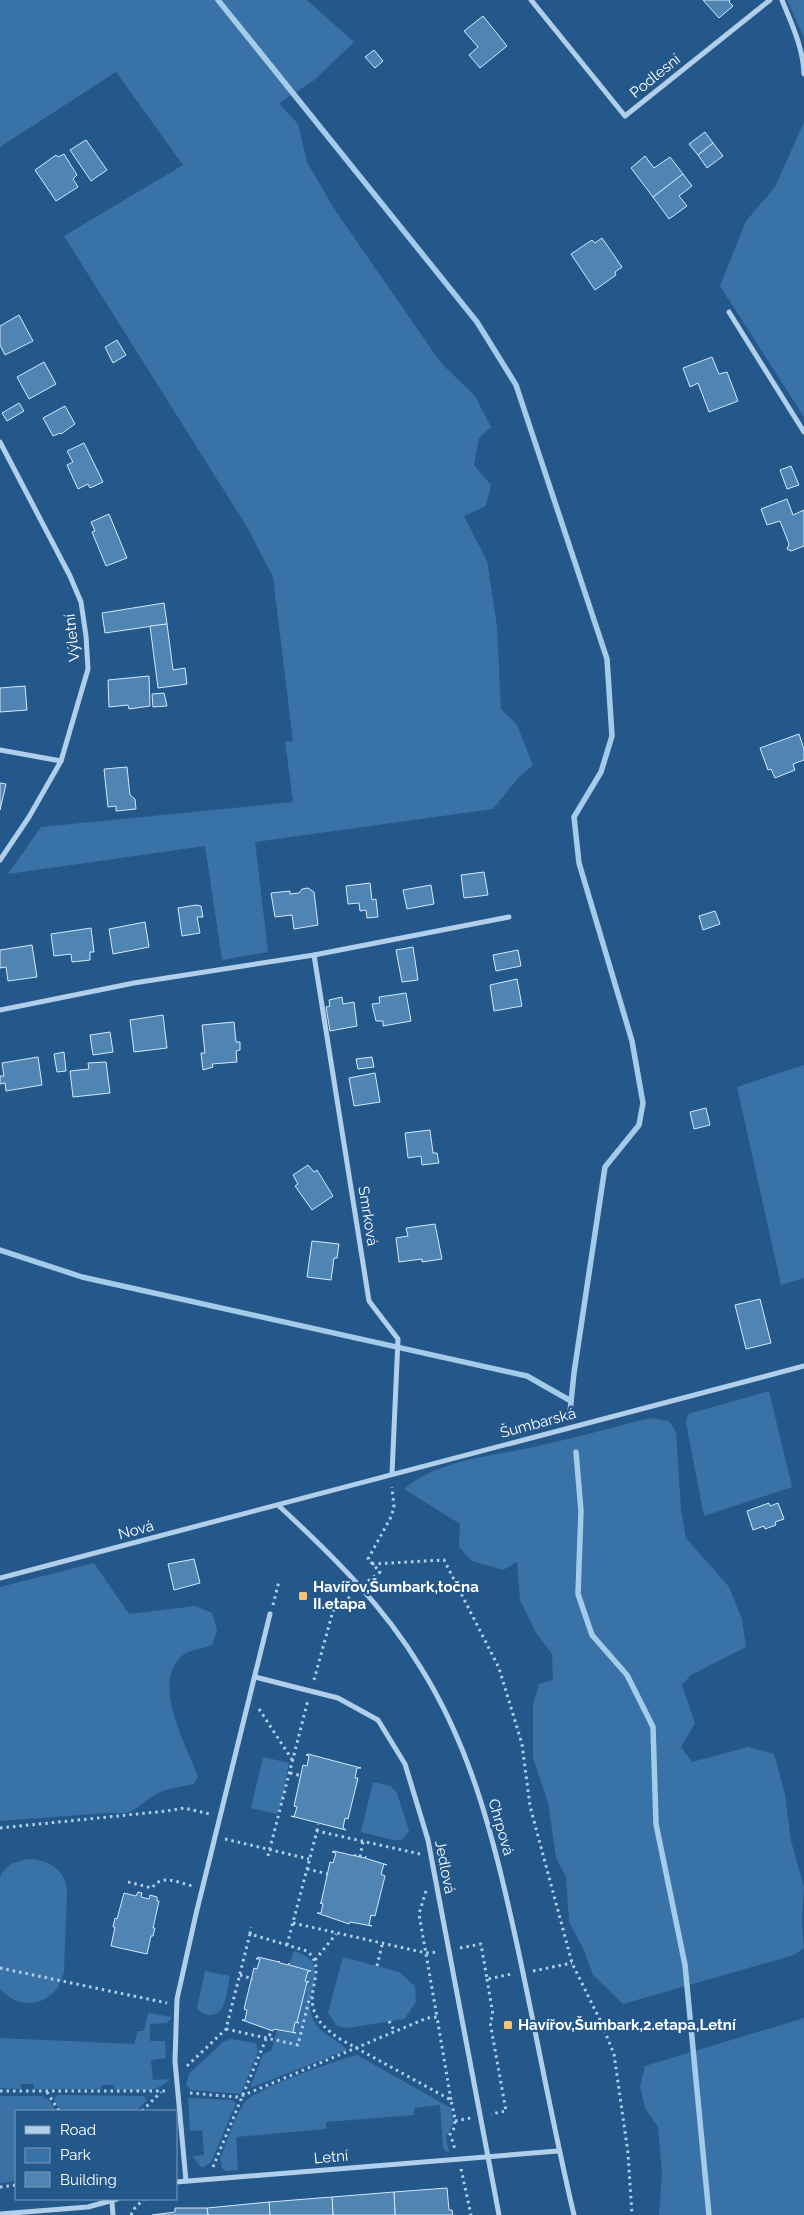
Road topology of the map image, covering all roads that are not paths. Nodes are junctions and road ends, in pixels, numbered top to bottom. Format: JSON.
{"nodes":[{"id":1,"x":532,"y":0,"type":"edge"},
{"id":2,"x":770,"y":0,"type":"edge"},
{"id":3,"x":782,"y":0,"type":"edge"},
{"id":4,"x":804,"y":74,"type":"edge"},
{"id":5,"x":730,"y":312,"type":"dead end"},
{"id":6,"x":804,"y":432,"type":"edge"},
{"id":7,"x":0,"y":442,"type":"edge"},
{"id":8,"x":0,"y":750,"type":"edge"},
{"id":9,"x":61,"y":761,"type":"junction"},
{"id":10,"x":0,"y":860,"type":"edge"},
{"id":11,"x":508,"y":918,"type":"dead end"},
{"id":12,"x":314,"y":955,"type":"junction"},
{"id":13,"x":0,"y":1010,"type":"edge"},
{"id":14,"x":804,"y":1366,"type":"edge"},
{"id":15,"x":392,"y":1474,"type":"junction"},
{"id":16,"x":278,"y":1505,"type":"junction"},
{"id":17,"x":0,"y":1578,"type":"edge"},
{"id":18,"x":270,"y":1614,"type":"road end"},
{"id":19,"x":254,"y":1677,"type":"junction"},
{"id":20,"x":558,"y":2151,"type":"junction"},
{"id":21,"x":487,"y":2157,"type":"junction"},
{"id":22,"x":186,"y":2181,"type":"junction"},
{"id":23,"x":178,"y":2182,"type":"edge"},
{"id":24,"x":115,"y":2200,"type":"edge"},
{"id":25,"x":0,"y":2214,"type":"edge"},
{"id":26,"x":113,"y":2215,"type":"edge"},
{"id":27,"x":499,"y":2215,"type":"edge"},
{"id":28,"x":574,"y":2215,"type":"edge"}],
"edges":[{"from":1,"to":2,"type":"street","name":"Podlesní"},
{"from":3,"to":4,"type":"street"},
{"from":5,"to":6,"type":"street"},
{"from":7,"to":9,"type":"street","name":"Výletní"},
{"from":8,"to":9,"type":"street"},
{"from":9,"to":10,"type":"street","name":"Výletní"},
{"from":11,"to":12,"type":"street"},
{"from":12,"to":13,"type":"street"},
{"from":12,"to":15,"type":"street","name":"Smrková"},
{"from":14,"to":15,"type":"street","name":"Šumbarská"},
{"from":15,"to":16,"type":"street","name":"Šumbarská"},
{"from":16,"to":17,"type":"street","name":"Nová"},
{"from":16,"to":20,"type":"street","name":"Chrpová"},
{"from":18,"to":19,"type":"street"},
{"from":19,"to":21,"type":"street","name":"Jedlová"},
{"from":19,"to":22,"type":"street"},
{"from":20,"to":21,"type":"street","name":"Letní"},
{"from":20,"to":28,"type":"street","name":"Chrpová"},
{"from":21,"to":22,"type":"street","name":"Letní"},
{"from":21,"to":27,"type":"street"},
{"from":22,"to":23,"type":"street","name":"Letní"},
{"from":24,"to":25,"type":"street"},
{"from":24,"to":26,"type":"street"}]}
